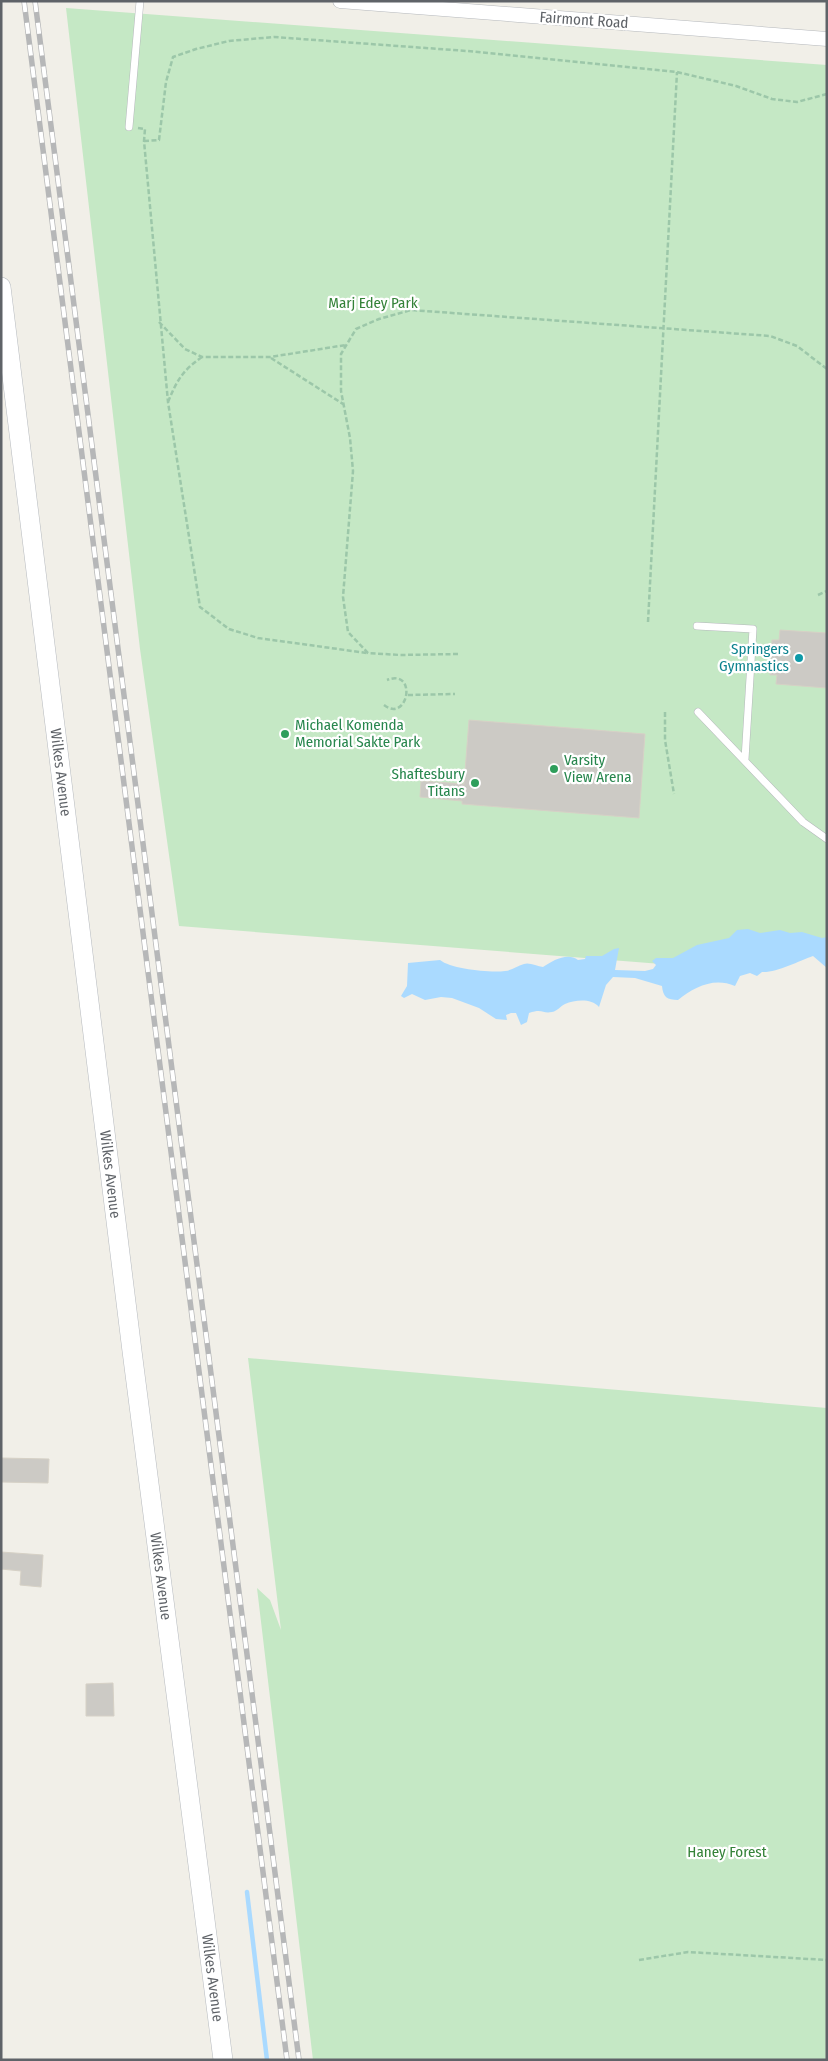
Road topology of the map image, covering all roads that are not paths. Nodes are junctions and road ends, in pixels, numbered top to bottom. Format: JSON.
{"nodes":[{"id":1,"x":140,"y":1,"type":"edge"},
{"id":2,"x":340,"y":1,"type":"edge"},
{"id":3,"x":827,"y":39,"type":"edge"},
{"id":4,"x":129,"y":127,"type":"road end"},
{"id":5,"x":1,"y":287,"type":"edge"},
{"id":6,"x":697,"y":626,"type":"dead end"},
{"id":7,"x":698,"y":712,"type":"dead end"},
{"id":8,"x":745,"y":760,"type":"junction"},
{"id":9,"x":827,"y":839,"type":"edge"},
{"id":10,"x":223,"y":2060,"type":"edge"}],
"edges":[{"from":1,"to":4,"type":"lane"},
{"from":2,"to":3,"type":"street","name":"Fairmont Road"},
{"from":5,"to":10,"type":"main road","name":"Wilkes Avenue"},
{"from":6,"to":8,"type":"lane"},
{"from":7,"to":8,"type":"lane"},
{"from":8,"to":9,"type":"lane"}]}
